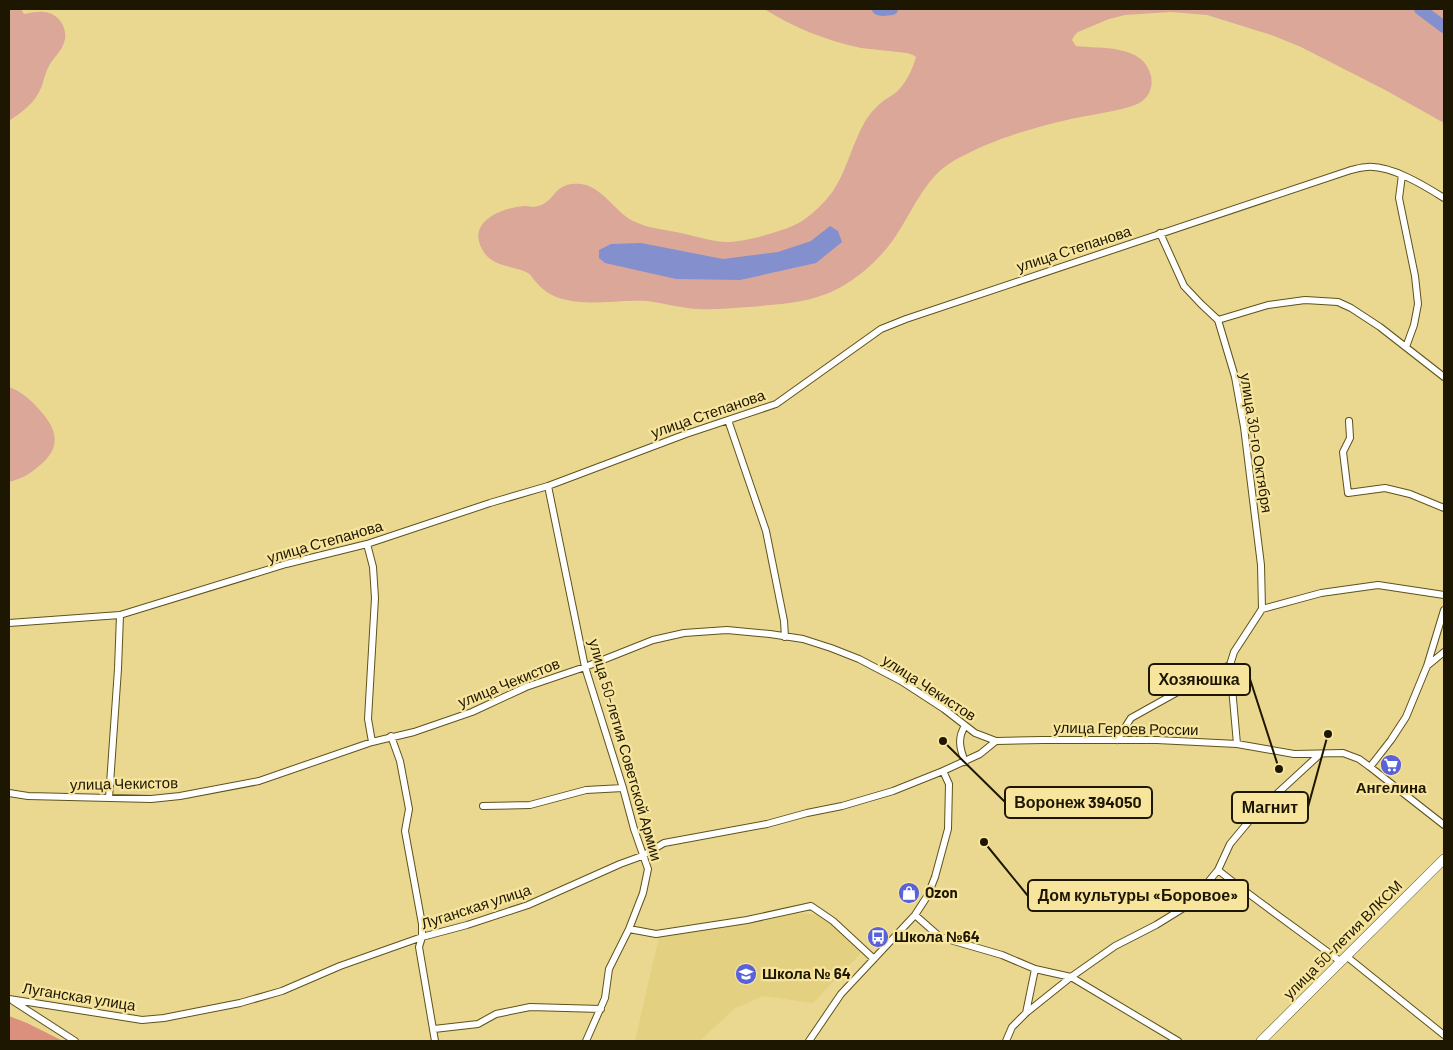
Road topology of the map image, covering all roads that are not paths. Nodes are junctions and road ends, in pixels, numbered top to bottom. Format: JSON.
{"nodes":[{"id":1,"x":1402,"y":175,"type":"junction"},
{"id":2,"x":1444,"y":198,"type":"edge"},
{"id":3,"x":1160,"y":233,"type":"junction"},
{"id":4,"x":1218,"y":320,"type":"junction"},
{"id":5,"x":1406,"y":347,"type":"junction"},
{"id":6,"x":1444,"y":376,"type":"edge"},
{"id":7,"x":728,"y":420,"type":"junction"},
{"id":8,"x":1349,"y":421,"type":"dead end"},
{"id":9,"x":548,"y":486,"type":"junction"},
{"id":10,"x":1444,"y":508,"type":"edge"},
{"id":11,"x":367,"y":544,"type":"junction"},
{"id":12,"x":1444,"y":595,"type":"edge"},
{"id":13,"x":1262,"y":608,"type":"junction"},
{"id":14,"x":1444,"y":610,"type":"edge"},
{"id":15,"x":120,"y":616,"type":"junction"},
{"id":16,"x":9,"y":623,"type":"edge"},
{"id":17,"x":785,"y":637,"type":"junction"},
{"id":18,"x":1444,"y":652,"type":"edge"},
{"id":19,"x":1230,"y":665,"type":"junction"},
{"id":20,"x":1427,"y":666,"type":"junction"},
{"id":21,"x":585,"y":667,"type":"junction"},
{"id":22,"x":1204,"y":677,"type":"junction"},
{"id":23,"x":1232,"y":681,"type":"junction"},
{"id":24,"x":965,"y":726,"type":"junction"},
{"id":25,"x":391,"y":736,"type":"junction"},
{"id":26,"x":1117,"y":740,"type":"junction"},
{"id":27,"x":996,"y":741,"type":"junction"},
{"id":28,"x":372,"y":742,"type":"junction"},
{"id":29,"x":1237,"y":744,"type":"junction"},
{"id":30,"x":1319,"y":754,"type":"junction"},
{"id":31,"x":964,"y":762,"type":"junction"},
{"id":32,"x":1370,"y":766,"type":"junction"},
{"id":33,"x":943,"y":771,"type":"junction"},
{"id":34,"x":623,"y":788,"type":"junction"},
{"id":35,"x":9,"y":793,"type":"edge"},
{"id":36,"x":109,"y":798,"type":"junction"},
{"id":37,"x":483,"y":806,"type":"dead end"},
{"id":38,"x":1444,"y":825,"type":"edge"},
{"id":39,"x":642,"y":856,"type":"junction"},
{"id":40,"x":1444,"y":858,"type":"edge"},
{"id":41,"x":1218,"y":870,"type":"junction"},
{"id":42,"x":915,"y":915,"type":"junction"},
{"id":43,"x":629,"y":929,"type":"junction"},
{"id":44,"x":422,"y":937,"type":"junction"},
{"id":45,"x":874,"y":959,"type":"junction"},
{"id":46,"x":1344,"y":959,"type":"junction"},
{"id":47,"x":1035,"y":969,"type":"junction"},
{"id":48,"x":1071,"y":977,"type":"junction"},
{"id":49,"x":9,"y":999,"type":"edge"},
{"id":50,"x":601,"y":1009,"type":"junction"},
{"id":51,"x":1026,"y":1013,"type":"junction"},
{"id":52,"x":434,"y":1030,"type":"junction"},
{"id":53,"x":1444,"y":1035,"type":"edge"},
{"id":54,"x":74,"y":1041,"type":"edge"},
{"id":55,"x":435,"y":1041,"type":"edge"},
{"id":56,"x":586,"y":1041,"type":"edge"},
{"id":57,"x":809,"y":1041,"type":"edge"},
{"id":58,"x":1006,"y":1041,"type":"edge"},
{"id":59,"x":1178,"y":1041,"type":"edge"},
{"id":60,"x":1261,"y":1041,"type":"edge"}],
"edges":[{"from":1,"to":2,"type":"street","name":"улица Степанова"},
{"from":1,"to":3,"type":"street","name":"улица Степанова"},
{"from":1,"to":5,"type":"street"},
{"from":3,"to":4,"type":"street"},
{"from":3,"to":7,"type":"street","name":"улица Степанова"},
{"from":4,"to":5,"type":"street"},
{"from":4,"to":13,"type":"street","name":"улица 30-го Октября"},
{"from":5,"to":6,"type":"street"},
{"from":7,"to":9,"type":"street","name":"улица Степанова"},
{"from":7,"to":17,"type":"street"},
{"from":8,"to":10,"type":"street"},
{"from":9,"to":11,"type":"street","name":"улица Степанова"},
{"from":9,"to":21,"type":"street","name":"улица 50-летия Советской Армии"},
{"from":11,"to":15,"type":"street","name":"улица Степанова"},
{"from":11,"to":28,"type":"street"},
{"from":12,"to":13,"type":"street"},
{"from":13,"to":19,"type":"street"},
{"from":14,"to":20,"type":"street"},
{"from":15,"to":16,"type":"street","name":"улица Степанова"},
{"from":15,"to":36,"type":"street"},
{"from":17,"to":21,"type":"street","name":"улица Чекистов"},
{"from":17,"to":24,"type":"street","name":"улица Чекистов"},
{"from":18,"to":20,"type":"street"},
{"from":19,"to":22,"type":"street"},
{"from":19,"to":23,"type":"street"},
{"from":20,"to":32,"type":"street"},
{"from":21,"to":25,"type":"street","name":"улица Чекистов"},
{"from":21,"to":34,"type":"street","name":"улица 50-летия Советской Армии"},
{"from":22,"to":23,"type":"street"},
{"from":22,"to":26,"type":"street"},
{"from":23,"to":29,"type":"street"},
{"from":24,"to":27,"type":"street","name":"улица Чекистов"},
{"from":24,"to":31,"type":"street"},
{"from":25,"to":28,"type":"street","name":"улица Чекистов"},
{"from":25,"to":44,"type":"street"},
{"from":26,"to":27,"type":"street","name":"улица Героев России"},
{"from":26,"to":29,"type":"street","name":"улица Героев России"},
{"from":27,"to":31,"type":"street"},
{"from":28,"to":36,"type":"street","name":"улица Чекистов"},
{"from":29,"to":30,"type":"street","name":"улица Героев России"},
{"from":30,"to":32,"type":"street","name":"улица Героев России"},
{"from":30,"to":41,"type":"street"},
{"from":31,"to":33,"type":"street"},
{"from":32,"to":38,"type":"street","name":"улица Героев России"},
{"from":33,"to":39,"type":"street","name":"Луганская улица"},
{"from":33,"to":42,"type":"street"},
{"from":34,"to":37,"type":"street"},
{"from":34,"to":39,"type":"street","name":"улица 50-летия Советской Армии"},
{"from":35,"to":36,"type":"street","name":"улица Чекистов"},
{"from":39,"to":43,"type":"street","name":"улица 50-летия Советской Армии"},
{"from":39,"to":44,"type":"street","name":"Луганская улица"},
{"from":40,"to":46,"type":"street","name":"улица 50-летия ВЛКСМ"},
{"from":41,"to":46,"type":"street"},
{"from":41,"to":48,"type":"street"},
{"from":42,"to":45,"type":"street"},
{"from":42,"to":47,"type":"street"},
{"from":43,"to":45,"type":"street"},
{"from":43,"to":50,"type":"street","name":"улица 50-летия Советской Армии"},
{"from":44,"to":49,"type":"street","name":"Луганская улица"},
{"from":44,"to":52,"type":"street"},
{"from":45,"to":57,"type":"street"},
{"from":46,"to":53,"type":"street"},
{"from":46,"to":60,"type":"street","name":"улица 50-летия ВЛКСМ"},
{"from":47,"to":48,"type":"street"},
{"from":47,"to":51,"type":"street"},
{"from":48,"to":51,"type":"street"},
{"from":48,"to":59,"type":"street"},
{"from":49,"to":54,"type":"street"},
{"from":50,"to":52,"type":"street"},
{"from":50,"to":56,"type":"street","name":"улица 50-летия Советской Армии"},
{"from":51,"to":58,"type":"street"},
{"from":52,"to":55,"type":"street"}]}
